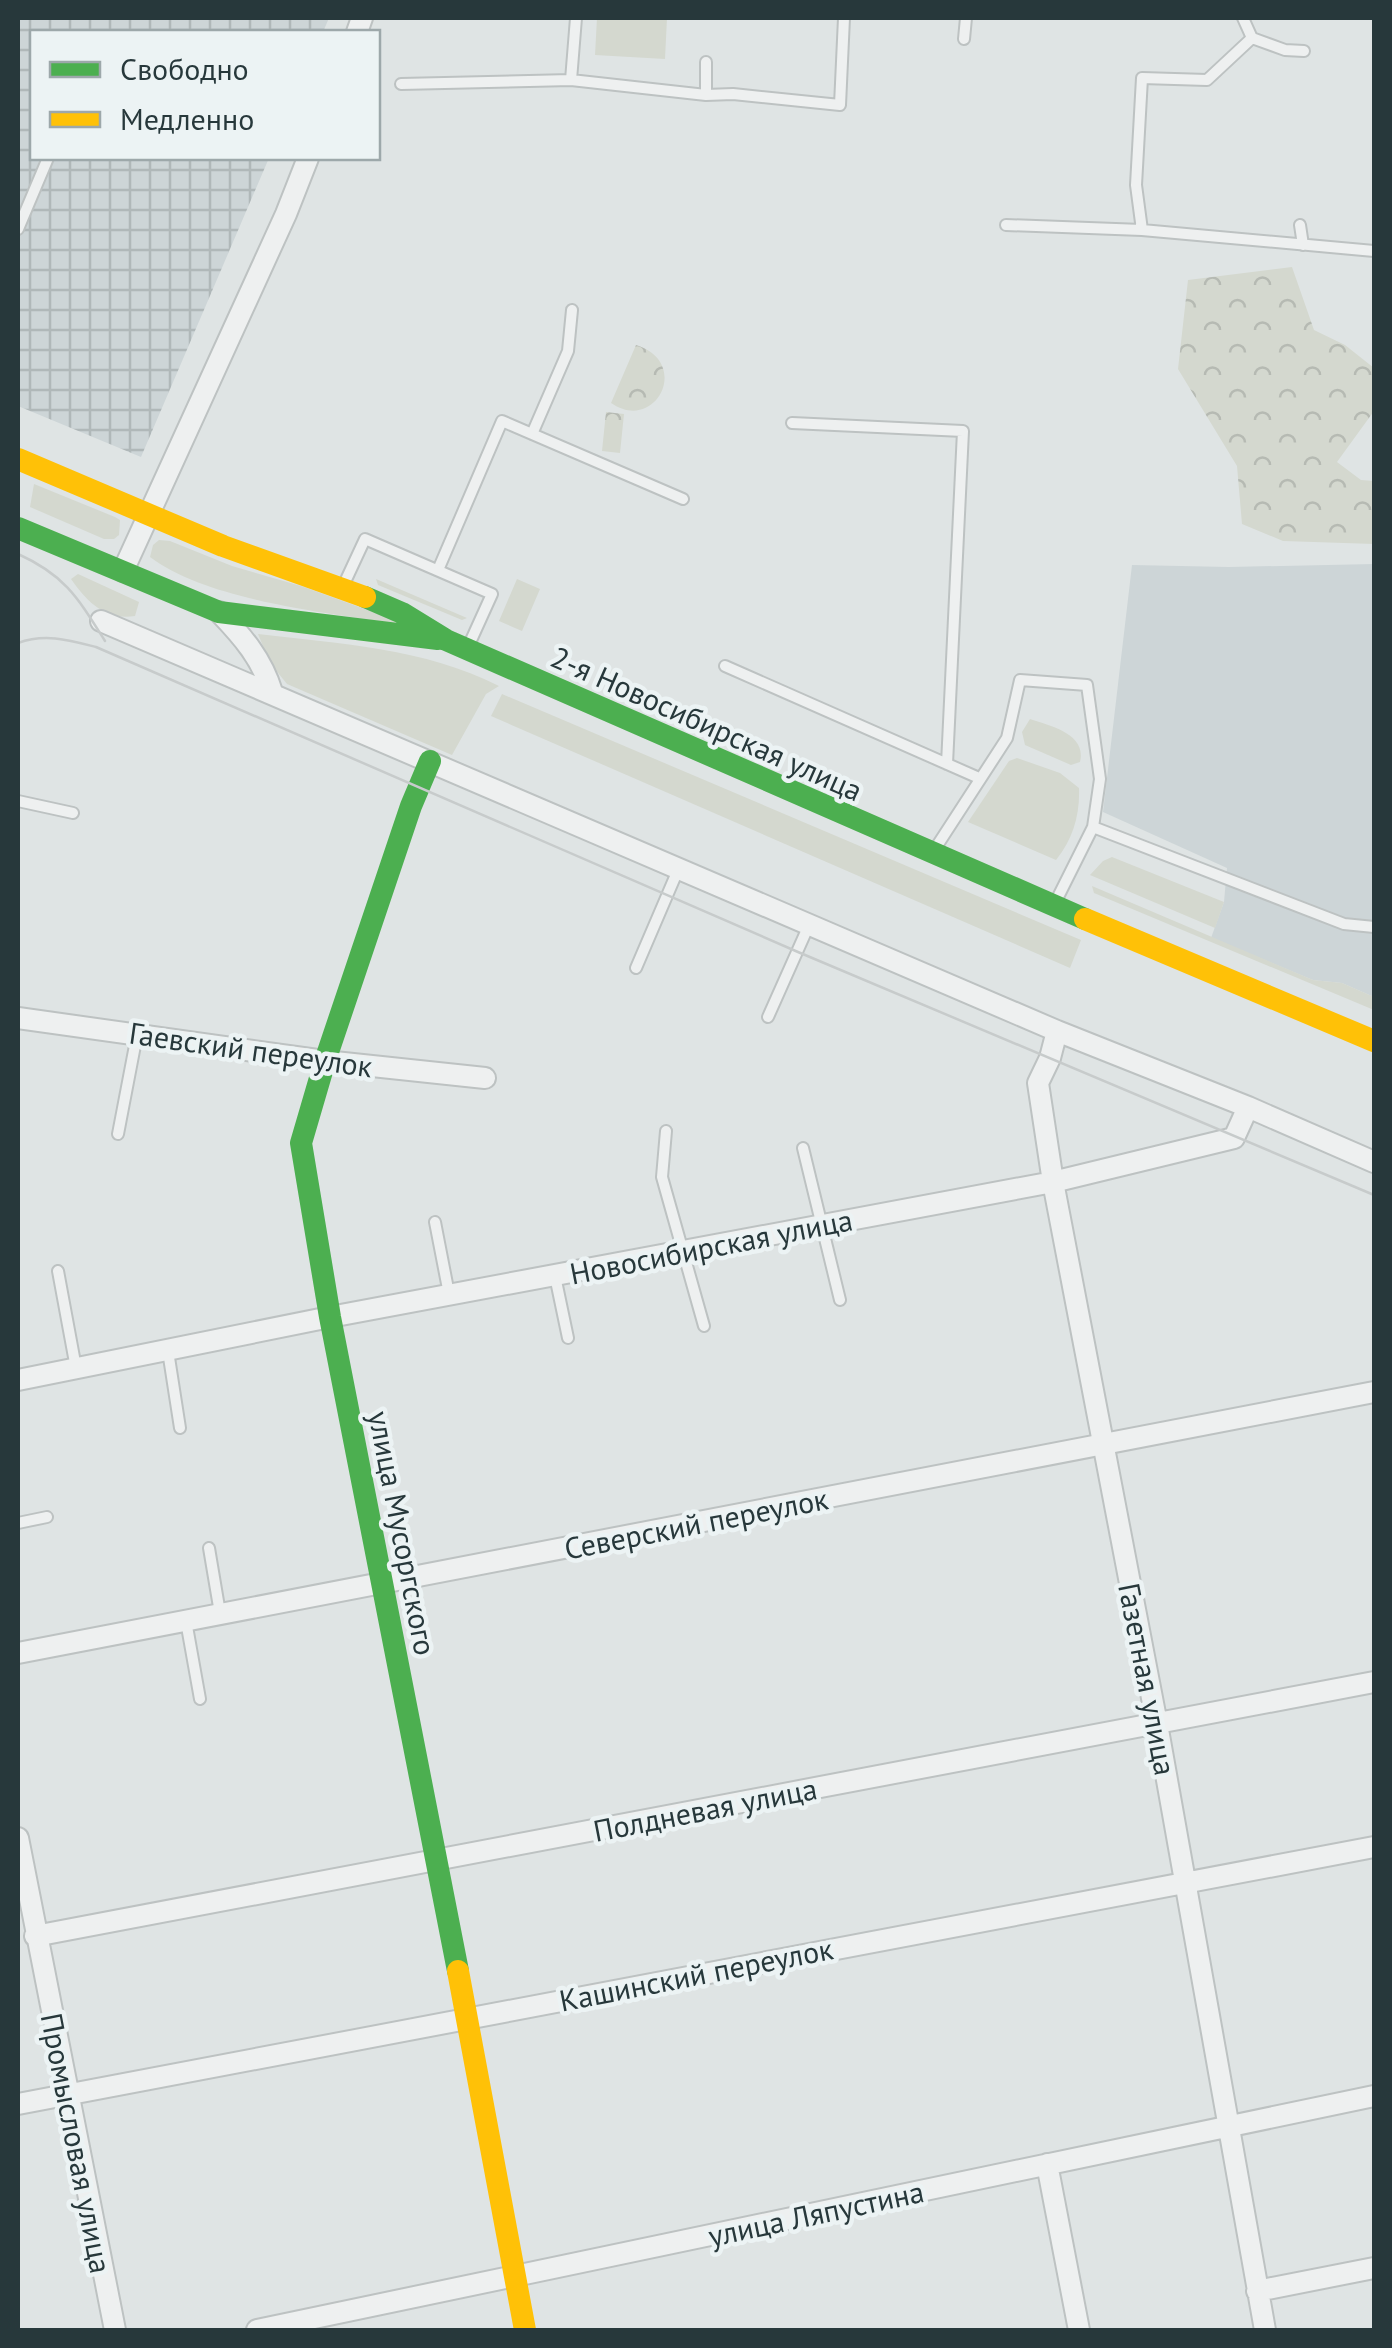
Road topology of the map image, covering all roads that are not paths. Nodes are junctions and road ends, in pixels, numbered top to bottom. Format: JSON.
{"nodes":[{"id":1,"x":576,"y":18,"type":"edge"},
{"id":2,"x":844,"y":18,"type":"edge"},
{"id":3,"x":966,"y":18,"type":"edge"},
{"id":4,"x":1243,"y":18,"type":"edge"},
{"id":5,"x":1252,"y":38,"type":"junction"},
{"id":6,"x":964,"y":39,"type":"dead end"},
{"id":7,"x":1304,"y":51,"type":"dead end"},
{"id":8,"x":706,"y":62,"type":"dead end"},
{"id":9,"x":570,"y":80,"type":"junction"},
{"id":10,"x":400,"y":84,"type":"dead end"},
{"id":11,"x":706,"y":95,"type":"junction"},
{"id":12,"x":47,"y":160,"type":"edge"},
{"id":13,"x":307,"y":160,"type":"edge"},
{"id":14,"x":1300,"y":224,"type":"dead end"},
{"id":15,"x":1006,"y":225,"type":"dead end"},
{"id":16,"x":18,"y":229,"type":"edge"},
{"id":17,"x":1142,"y":230,"type":"junction"},
{"id":18,"x":1303,"y":245,"type":"junction"},
{"id":19,"x":1374,"y":251,"type":"edge"},
{"id":20,"x":572,"y":310,"type":"dead end"},
{"id":21,"x":792,"y":423,"type":"dead end"},
{"id":22,"x":532,"y":434,"type":"junction"},
{"id":23,"x":18,"y":458,"type":"edge"},
{"id":24,"x":683,"y":499,"type":"dead end"},
{"id":25,"x":147,"y":514,"type":"junction"},
{"id":26,"x":18,"y":528,"type":"edge"},
{"id":27,"x":123,"y":570,"type":"junction"},
{"id":28,"x":438,"y":570,"type":"junction"},
{"id":29,"x":343,"y":587,"type":"junction"},
{"id":30,"x":219,"y":612,"type":"junction"},
{"id":31,"x":102,"y":621,"type":"dead end"},
{"id":32,"x":457,"y":645,"type":"junction"},
{"id":33,"x":725,"y":666,"type":"dead end"},
{"id":34,"x":272,"y":692,"type":"junction"},
{"id":35,"x":430,"y":761,"type":"junction"},
{"id":36,"x":948,"y":764,"type":"junction"},
{"id":37,"x":980,"y":778,"type":"junction"},
{"id":38,"x":18,"y":800,"type":"edge"},
{"id":39,"x":72,"y":814,"type":"dead end"},
{"id":40,"x":1094,"y":828,"type":"junction"},
{"id":41,"x":932,"y":854,"type":"junction"},
{"id":42,"x":678,"y":870,"type":"junction"},
{"id":43,"x":1054,"y":906,"type":"junction"},
{"id":44,"x":809,"y":924,"type":"junction"},
{"id":45,"x":1374,"y":927,"type":"edge"},
{"id":46,"x":636,"y":968,"type":"dead end"},
{"id":47,"x":768,"y":1017,"type":"dead end"},
{"id":48,"x":18,"y":1018,"type":"edge"},
{"id":49,"x":1058,"y":1031,"type":"junction"},
{"id":50,"x":137,"y":1034,"type":"junction"},
{"id":51,"x":1374,"y":1041,"type":"edge"},
{"id":52,"x":325,"y":1061,"type":"junction"},
{"id":53,"x":485,"y":1078,"type":"dead end"},
{"id":54,"x":1248,"y":1107,"type":"junction"},
{"id":55,"x":666,"y":1131,"type":"dead end"},
{"id":56,"x":118,"y":1134,"type":"dead end"},
{"id":57,"x":803,"y":1148,"type":"dead end"},
{"id":58,"x":1374,"y":1162,"type":"edge"},
{"id":59,"x":1053,"y":1182,"type":"junction"},
{"id":60,"x":435,"y":1222,"type":"dead end"},
{"id":61,"x":822,"y":1226,"type":"junction"},
{"id":62,"x":683,"y":1252,"type":"junction"},
{"id":63,"x":58,"y":1271,"type":"dead end"},
{"id":64,"x":554,"y":1276,"type":"junction"},
{"id":65,"x":450,"y":1295,"type":"junction"},
{"id":66,"x":840,"y":1300,"type":"dead end"},
{"id":67,"x":330,"y":1318,"type":"junction"},
{"id":68,"x":704,"y":1326,"type":"dead end"},
{"id":69,"x":568,"y":1338,"type":"dead end"},
{"id":70,"x":168,"y":1350,"type":"junction"},
{"id":71,"x":76,"y":1368,"type":"junction"},
{"id":72,"x":18,"y":1380,"type":"edge"},
{"id":73,"x":1374,"y":1392,"type":"edge"},
{"id":74,"x":180,"y":1428,"type":"dead end"},
{"id":75,"x":1103,"y":1445,"type":"junction"},
{"id":76,"x":47,"y":1517,"type":"dead end"},
{"id":77,"x":18,"y":1522,"type":"edge"},
{"id":78,"x":210,"y":1548,"type":"dead end"},
{"id":79,"x":383,"y":1582,"type":"junction"},
{"id":80,"x":220,"y":1614,"type":"junction"},
{"id":81,"x":186,"y":1621,"type":"junction"},
{"id":82,"x":18,"y":1653,"type":"edge"},
{"id":83,"x":1374,"y":1682,"type":"edge"},
{"id":84,"x":200,"y":1699,"type":"dead end"},
{"id":85,"x":1157,"y":1724,"type":"junction"},
{"id":86,"x":18,"y":1838,"type":"edge"},
{"id":87,"x":1374,"y":1847,"type":"edge"},
{"id":88,"x":438,"y":1860,"type":"junction"},
{"id":89,"x":1184,"y":1883,"type":"junction"},
{"id":90,"x":35,"y":1936,"type":"junction"},
{"id":91,"x":466,"y":2017,"type":"junction"},
{"id":92,"x":66,"y":2094,"type":"junction"},
{"id":93,"x":1374,"y":2096,"type":"edge"},
{"id":94,"x":18,"y":2104,"type":"edge"},
{"id":95,"x":1227,"y":2129,"type":"junction"},
{"id":96,"x":1046,"y":2164,"type":"junction"},
{"id":97,"x":1374,"y":2268,"type":"edge"},
{"id":98,"x":515,"y":2277,"type":"junction"},
{"id":99,"x":1258,"y":2291,"type":"junction"},
{"id":100,"x":114,"y":2330,"type":"edge"},
{"id":101,"x":256,"y":2330,"type":"edge"},
{"id":102,"x":525,"y":2330,"type":"edge"},
{"id":103,"x":1079,"y":2330,"type":"edge"},
{"id":104,"x":1265,"y":2330,"type":"edge"}],
"edges":[{"from":1,"to":9,"type":"lane"},
{"from":2,"to":11,"type":"lane"},
{"from":3,"to":6,"type":"lane"},
{"from":4,"to":5,"type":"lane"},
{"from":5,"to":7,"type":"lane"},
{"from":5,"to":17,"type":"lane"},
{"from":8,"to":11,"type":"lane"},
{"from":9,"to":10,"type":"lane"},
{"from":9,"to":11,"type":"lane"},
{"from":12,"to":16,"type":"lane"},
{"from":13,"to":25,"type":"street"},
{"from":14,"to":18,"type":"lane"},
{"from":15,"to":17,"type":"lane"},
{"from":17,"to":18,"type":"lane"},
{"from":18,"to":19,"type":"lane"},
{"from":20,"to":22,"type":"lane"},
{"from":21,"to":36,"type":"lane"},
{"from":22,"to":24,"type":"lane"},
{"from":22,"to":28,"type":"lane"},
{"from":23,"to":25,"type":"main road","name":"2-я Новосибирская улица"},
{"from":25,"to":27,"type":"street"},
{"from":25,"to":29,"type":"main road","name":"2-я Новосибирская улица"},
{"from":26,"to":27,"type":"main road"},
{"from":27,"to":30,"type":"main road"},
{"from":28,"to":29,"type":"lane"},
{"from":28,"to":32,"type":"lane"},
{"from":29,"to":32,"type":"main road","name":"2-я Новосибирская улица"},
{"from":30,"to":32,"type":"main road"},
{"from":30,"to":34,"type":"street"},
{"from":31,"to":34,"type":"street"},
{"from":32,"to":41,"type":"main road","name":"2-я Новосибирская улица"},
{"from":33,"to":36,"type":"lane"},
{"from":34,"to":35,"type":"street"},
{"from":35,"to":42,"type":"street"},
{"from":35,"to":52,"type":"main road","name":"улица Мусоргского"},
{"from":36,"to":37,"type":"lane"},
{"from":37,"to":40,"type":"lane"},
{"from":37,"to":41,"type":"lane"},
{"from":38,"to":39,"type":"lane"},
{"from":40,"to":43,"type":"lane"},
{"from":40,"to":45,"type":"lane"},
{"from":41,"to":43,"type":"main road","name":"2-я Новосибирская улица"},
{"from":42,"to":44,"type":"street"},
{"from":42,"to":46,"type":"lane"},
{"from":43,"to":51,"type":"main road","name":"2-я Новосибирская улица"},
{"from":44,"to":47,"type":"lane"},
{"from":44,"to":49,"type":"street"},
{"from":48,"to":50,"type":"street","name":"Гаевский переулок"},
{"from":49,"to":54,"type":"street"},
{"from":49,"to":59,"type":"street","name":"Газетная улица"},
{"from":50,"to":52,"type":"street","name":"Гаевский переулок"},
{"from":50,"to":56,"type":"lane"},
{"from":52,"to":53,"type":"street","name":"Гаевский переулок"},
{"from":52,"to":67,"type":"main road","name":"улица Мусоргского"},
{"from":54,"to":58,"type":"street"},
{"from":54,"to":59,"type":"street","name":"Новосибирская улица"},
{"from":55,"to":62,"type":"lane"},
{"from":57,"to":61,"type":"lane"},
{"from":59,"to":61,"type":"street","name":"Новосибирская улица"},
{"from":59,"to":75,"type":"street","name":"Газетная улица"},
{"from":60,"to":65,"type":"lane"},
{"from":61,"to":62,"type":"street","name":"Новосибирская улица"},
{"from":61,"to":66,"type":"lane"},
{"from":62,"to":64,"type":"street","name":"Новосибирская улица"},
{"from":62,"to":68,"type":"lane"},
{"from":63,"to":71,"type":"lane"},
{"from":64,"to":65,"type":"street","name":"Новосибирская улица"},
{"from":64,"to":69,"type":"lane"},
{"from":65,"to":67,"type":"street","name":"Новосибирская улица"},
{"from":67,"to":70,"type":"street","name":"Новосибирская улица"},
{"from":67,"to":79,"type":"main road","name":"улица Мусоргского"},
{"from":70,"to":71,"type":"street","name":"Новосибирская улица"},
{"from":70,"to":74,"type":"lane"},
{"from":71,"to":72,"type":"street","name":"Новосибирская улица"},
{"from":73,"to":75,"type":"street","name":"Северский переулок"},
{"from":75,"to":79,"type":"street","name":"Северский переулок"},
{"from":75,"to":85,"type":"street","name":"Газетная улица"},
{"from":76,"to":77,"type":"lane"},
{"from":78,"to":80,"type":"lane"},
{"from":79,"to":80,"type":"street","name":"Северский переулок"},
{"from":79,"to":88,"type":"main road","name":"улица Мусоргского"},
{"from":80,"to":81,"type":"street","name":"Северский переулок"},
{"from":81,"to":82,"type":"street","name":"Северский переулок"},
{"from":81,"to":84,"type":"lane"},
{"from":83,"to":85,"type":"street","name":"Полдневая улица"},
{"from":85,"to":88,"type":"street","name":"Полдневая улица"},
{"from":85,"to":89,"type":"street","name":"Газетная улица"},
{"from":86,"to":90,"type":"street","name":"Промысловая улица"},
{"from":87,"to":89,"type":"street","name":"Кашинский переулок"},
{"from":88,"to":90,"type":"street","name":"Полдневая улица"},
{"from":88,"to":91,"type":"main road","name":"улица Мусоргского"},
{"from":89,"to":91,"type":"street","name":"Кашинский переулок"},
{"from":89,"to":95,"type":"street","name":"Газетная улица"},
{"from":90,"to":92,"type":"street","name":"Промысловая улица"},
{"from":91,"to":92,"type":"street","name":"Кашинский переулок"},
{"from":91,"to":98,"type":"main road","name":"улица Мусоргского"},
{"from":92,"to":94,"type":"street","name":"Кашинский переулок"},
{"from":92,"to":100,"type":"street","name":"Промысловая улица"},
{"from":93,"to":95,"type":"street","name":"улица Ляпустина"},
{"from":95,"to":96,"type":"street","name":"улица Ляпустина"},
{"from":95,"to":99,"type":"street","name":"Газетная улица"},
{"from":96,"to":98,"type":"street","name":"улица Ляпустина"},
{"from":96,"to":103,"type":"street"},
{"from":97,"to":99,"type":"street"},
{"from":98,"to":101,"type":"street","name":"улица Ляпустина"},
{"from":98,"to":102,"type":"main road","name":"улица Мусоргского"},
{"from":99,"to":104,"type":"street","name":"Газетная улица"}]}
